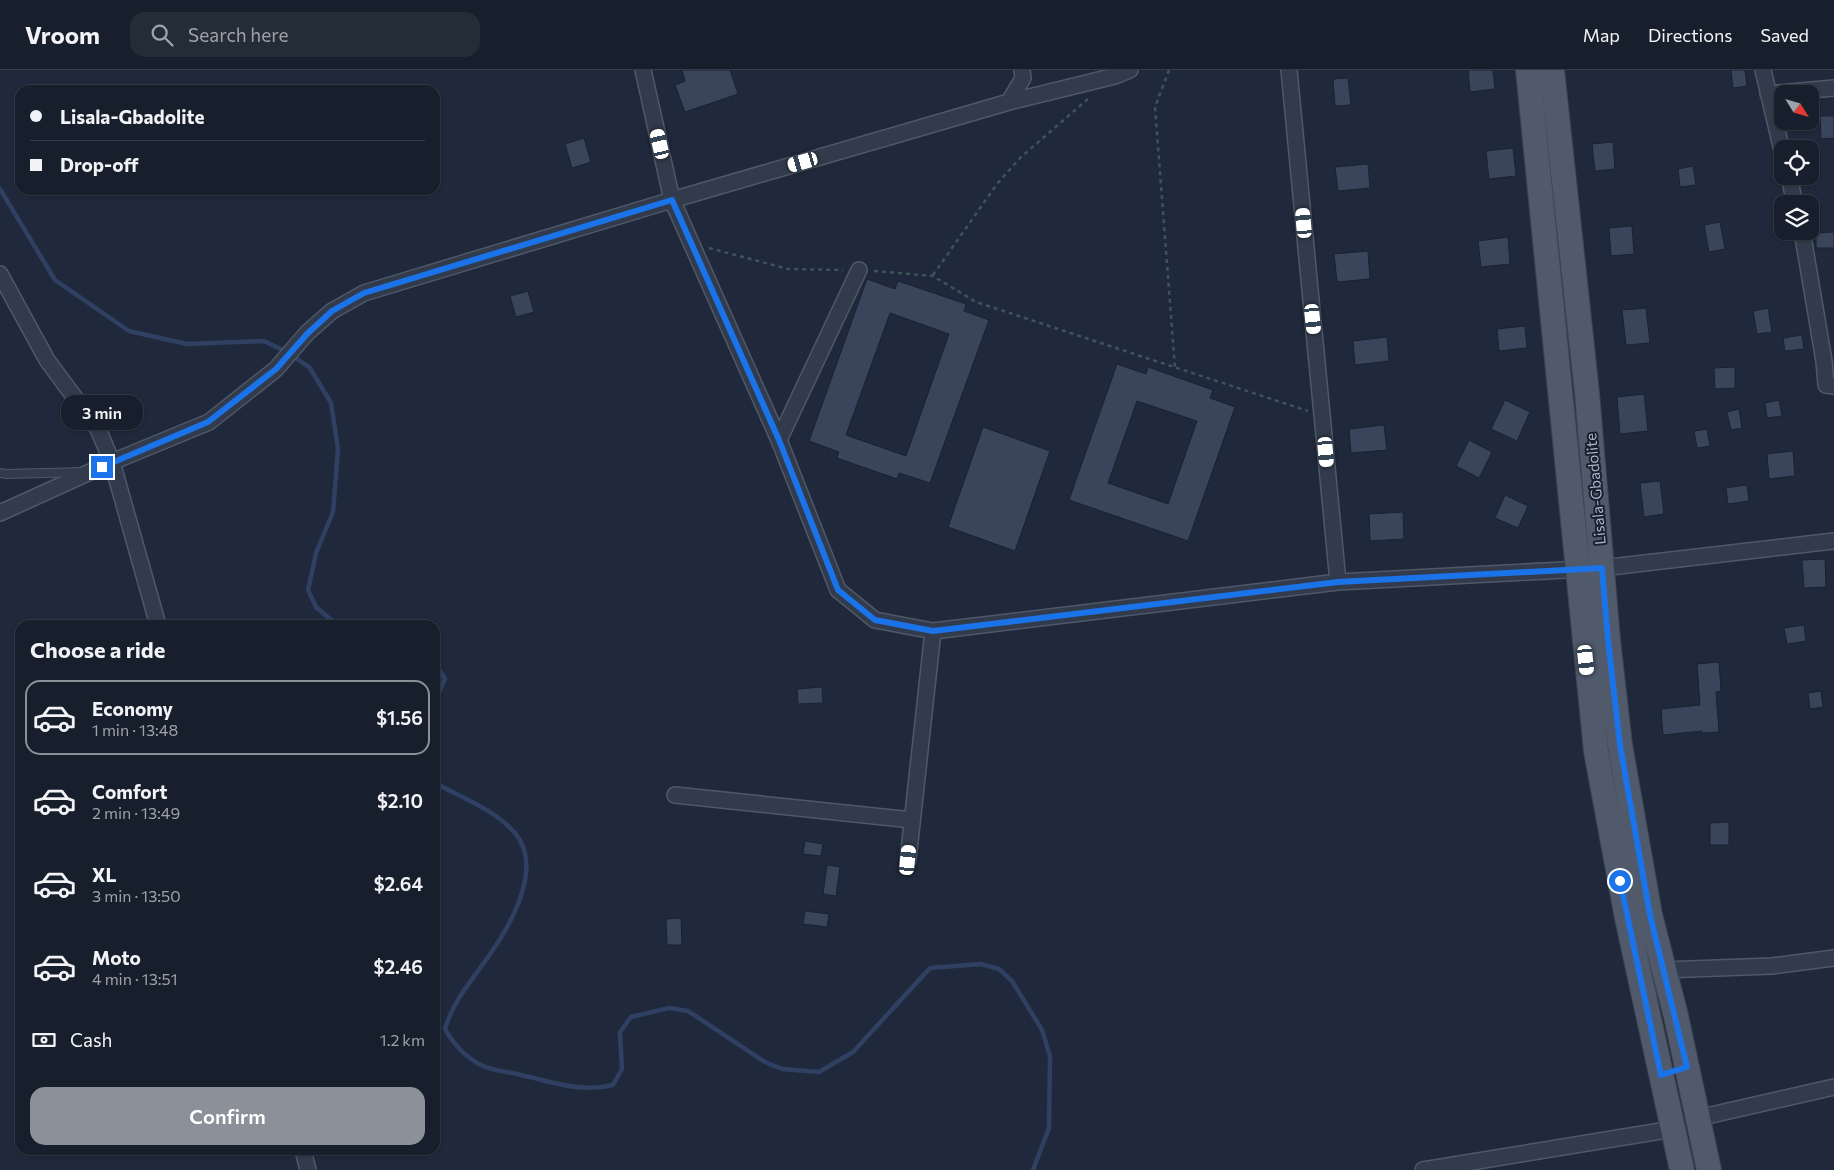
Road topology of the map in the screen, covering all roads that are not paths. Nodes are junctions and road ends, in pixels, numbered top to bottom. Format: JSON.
{"nodes":[{"id":1,"x":643,"y":70,"type":"edge"},
{"id":2,"x":1022,"y":70,"type":"edge"},
{"id":3,"x":1130,"y":70,"type":"edge"},
{"id":4,"x":1289,"y":70,"type":"edge"},
{"id":5,"x":1528,"y":70,"type":"edge"},
{"id":6,"x":1552,"y":70,"type":"edge"},
{"id":7,"x":1764,"y":70,"type":"edge"},
{"id":8,"x":1834,"y":88,"type":"edge"},
{"id":9,"x":1768,"y":94,"type":"junction"},
{"id":10,"x":1009,"y":102,"type":"junction"},
{"id":11,"x":1779,"y":140,"type":"edge"},
{"id":12,"x":672,"y":200,"type":"junction"},
{"id":13,"x":1804,"y":240,"type":"edge"},
{"id":14,"x":859,"y":270,"type":"road end"},
{"id":15,"x":0,"y":274,"type":"edge"},
{"id":16,"x":1834,"y":386,"type":"edge"},
{"id":17,"x":779,"y":440,"type":"junction"},
{"id":18,"x":112,"y":462,"type":"junction"},
{"id":19,"x":91,"y":472,"type":"junction"},
{"id":20,"x":0,"y":473,"type":"edge"},
{"id":21,"x":0,"y":513,"type":"edge"},
{"id":22,"x":1834,"y":541,"type":"edge"},
{"id":23,"x":1602,"y":568,"type":"junction"},
{"id":24,"x":1577,"y":570,"type":"junction"},
{"id":25,"x":1338,"y":582,"type":"junction"},
{"id":26,"x":157,"y":620,"type":"edge"},
{"id":27,"x":933,"y":631,"type":"junction"},
{"id":28,"x":675,"y":796,"type":"dead end"},
{"id":29,"x":912,"y":820,"type":"junction"},
{"id":30,"x":908,"y":860,"type":"dead end"},
{"id":31,"x":1834,"y":958,"type":"edge"},
{"id":32,"x":1663,"y":970,"type":"junction"},
{"id":33,"x":1687,"y":1067,"type":"junction"},
{"id":34,"x":1661,"y":1075,"type":"junction"},
{"id":35,"x":1834,"y":1087,"type":"edge"},
{"id":36,"x":1698,"y":1118,"type":"junction"},
{"id":37,"x":1673,"y":1129,"type":"junction"},
{"id":38,"x":304,"y":1155,"type":"edge"},
{"id":39,"x":308,"y":1170,"type":"edge"},
{"id":40,"x":1423,"y":1170,"type":"edge"},
{"id":41,"x":1682,"y":1170,"type":"edge"},
{"id":42,"x":1709,"y":1170,"type":"edge"}],
"edges":[{"from":1,"to":12,"type":"street"},
{"from":2,"to":10,"type":"street"},
{"from":3,"to":10,"type":"street"},
{"from":4,"to":25,"type":"street"},
{"from":5,"to":24,"type":"main road","name":"Lisala-Gbadolite"},
{"from":6,"to":23,"type":"main road","name":"Lisala-Gbadolite"},
{"from":7,"to":9,"type":"street"},
{"from":8,"to":9,"type":"street"},
{"from":9,"to":11,"type":"street"},
{"from":10,"to":12,"type":"street"},
{"from":12,"to":17,"type":"street"},
{"from":12,"to":18,"type":"street"},
{"from":13,"to":16,"type":"street"},
{"from":14,"to":17,"type":"street"},
{"from":15,"to":18,"type":"street"},
{"from":17,"to":27,"type":"street"},
{"from":18,"to":19,"type":"street"},
{"from":18,"to":26,"type":"street"},
{"from":19,"to":20,"type":"lane"},
{"from":19,"to":21,"type":"street"},
{"from":22,"to":23,"type":"street"},
{"from":23,"to":24,"type":"street"},
{"from":23,"to":32,"type":"main road","name":"Lisala-Gbadolite"},
{"from":24,"to":25,"type":"street"},
{"from":24,"to":34,"type":"main road","name":"Lisala-Gbadolite"},
{"from":25,"to":27,"type":"street"},
{"from":27,"to":29,"type":"street"},
{"from":28,"to":29,"type":"street"},
{"from":29,"to":30,"type":"street"},
{"from":31,"to":32,"type":"street"},
{"from":32,"to":33,"type":"main road","name":"Lisala-Gbadolite"},
{"from":33,"to":34,"type":"main road"},
{"from":33,"to":36,"type":"main road","name":"Lisala-Gbadolite"},
{"from":34,"to":37,"type":"main road","name":"Lisala-Gbadolite"},
{"from":35,"to":36,"type":"street"},
{"from":36,"to":42,"type":"main road","name":"Lisala-Gbadolite"},
{"from":37,"to":40,"type":"street"},
{"from":37,"to":41,"type":"main road","name":"Lisala-Gbadolite"},
{"from":38,"to":39,"type":"street"}]}
